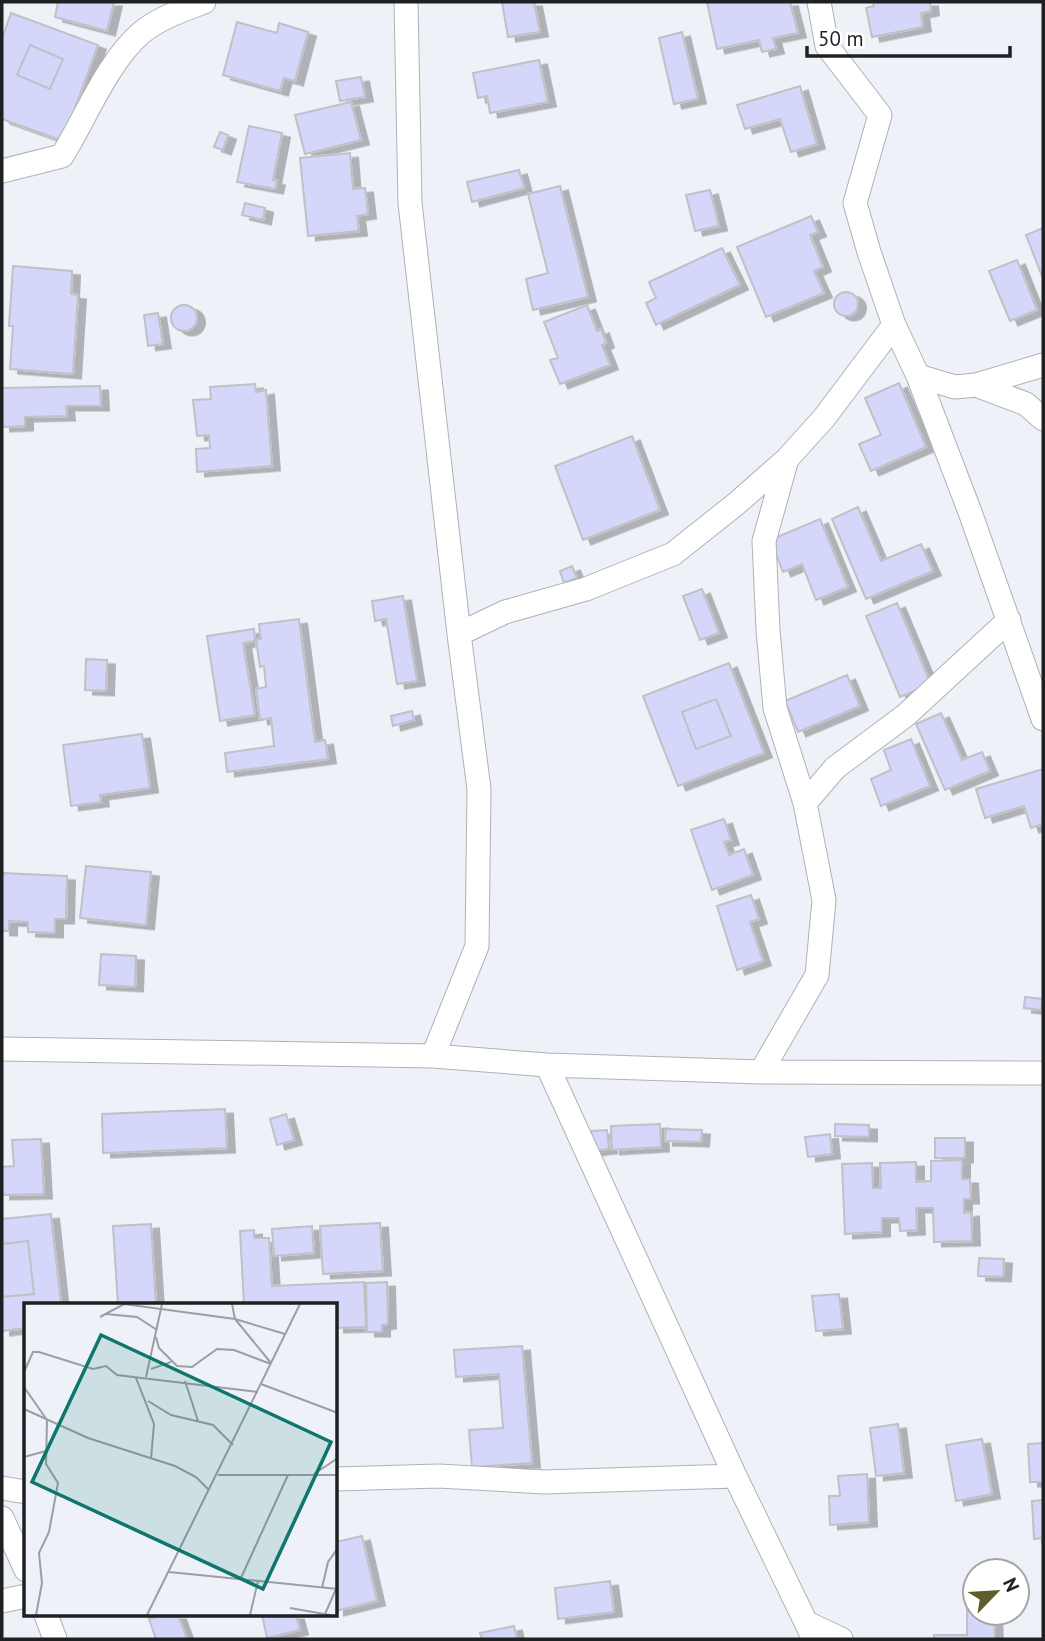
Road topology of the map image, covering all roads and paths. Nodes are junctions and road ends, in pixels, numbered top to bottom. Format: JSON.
{"nodes":[{"id":1,"x":204,"y":2,"type":"edge"},
{"id":2,"x":406,"y":2,"type":"edge"},
{"id":3,"x":819,"y":2,"type":"edge"},
{"id":4,"x":2,"y":171,"type":"edge"},
{"id":5,"x":894,"y":324,"type":"junction"},
{"id":6,"x":1043,"y":365,"type":"edge"},
{"id":7,"x":918,"y":376,"type":"junction"},
{"id":8,"x":976,"y":386,"type":"junction"},
{"id":9,"x":1043,"y":419,"type":"edge"},
{"id":10,"x":787,"y":459,"type":"junction"},
{"id":11,"x":1009,"y":620,"type":"junction"},
{"id":12,"x":459,"y":634,"type":"junction"},
{"id":13,"x":1043,"y":719,"type":"edge"},
{"id":14,"x":805,"y":803,"type":"junction"},
{"id":15,"x":2,"y":1049,"type":"edge"},
{"id":16,"x":433,"y":1056,"type":"junction"},
{"id":17,"x":548,"y":1065,"type":"junction"},
{"id":18,"x":761,"y":1072,"type":"junction"},
{"id":19,"x":1043,"y":1073,"type":"edge"},
{"id":20,"x":735,"y":1476,"type":"junction"},
{"id":21,"x":338,"y":1479,"type":"edge"},
{"id":22,"x":2,"y":1488,"type":"edge"},
{"id":23,"x":24,"y":1492,"type":"edge"},
{"id":24,"x":2,"y":1518,"type":"edge"},
{"id":25,"x":24,"y":1566,"type":"edge"},
{"id":26,"x":24,"y":1596,"type":"edge"},
{"id":27,"x":2,"y":1601,"type":"edge"},
{"id":28,"x":46,"y":1616,"type":"edge"},
{"id":29,"x":810,"y":1631,"type":"edge"},
{"id":30,"x":55,"y":1639,"type":"edge"},
{"id":31,"x":841,"y":1639,"type":"edge"}],
"edges":[{"from":1,"to":4,"type":"street"},
{"from":2,"to":12,"type":"street"},
{"from":3,"to":5,"type":"street"},
{"from":5,"to":7,"type":"street"},
{"from":5,"to":10,"type":"street"},
{"from":6,"to":8,"type":"street"},
{"from":7,"to":8,"type":"street"},
{"from":7,"to":11,"type":"street"},
{"from":8,"to":9,"type":"street"},
{"from":10,"to":12,"type":"street"},
{"from":10,"to":14,"type":"street"},
{"from":11,"to":13,"type":"street"},
{"from":11,"to":14,"type":"street"},
{"from":12,"to":16,"type":"street"},
{"from":14,"to":18,"type":"street"},
{"from":15,"to":16,"type":"street"},
{"from":16,"to":17,"type":"street"},
{"from":17,"to":18,"type":"street"},
{"from":17,"to":20,"type":"street"},
{"from":18,"to":19,"type":"street"},
{"from":20,"to":21,"type":"street"},
{"from":20,"to":29,"type":"street"},
{"from":22,"to":23,"type":"street"},
{"from":24,"to":25,"type":"street"},
{"from":26,"to":27,"type":"street"},
{"from":28,"to":30,"type":"street"},
{"from":29,"to":31,"type":"street"}]}
